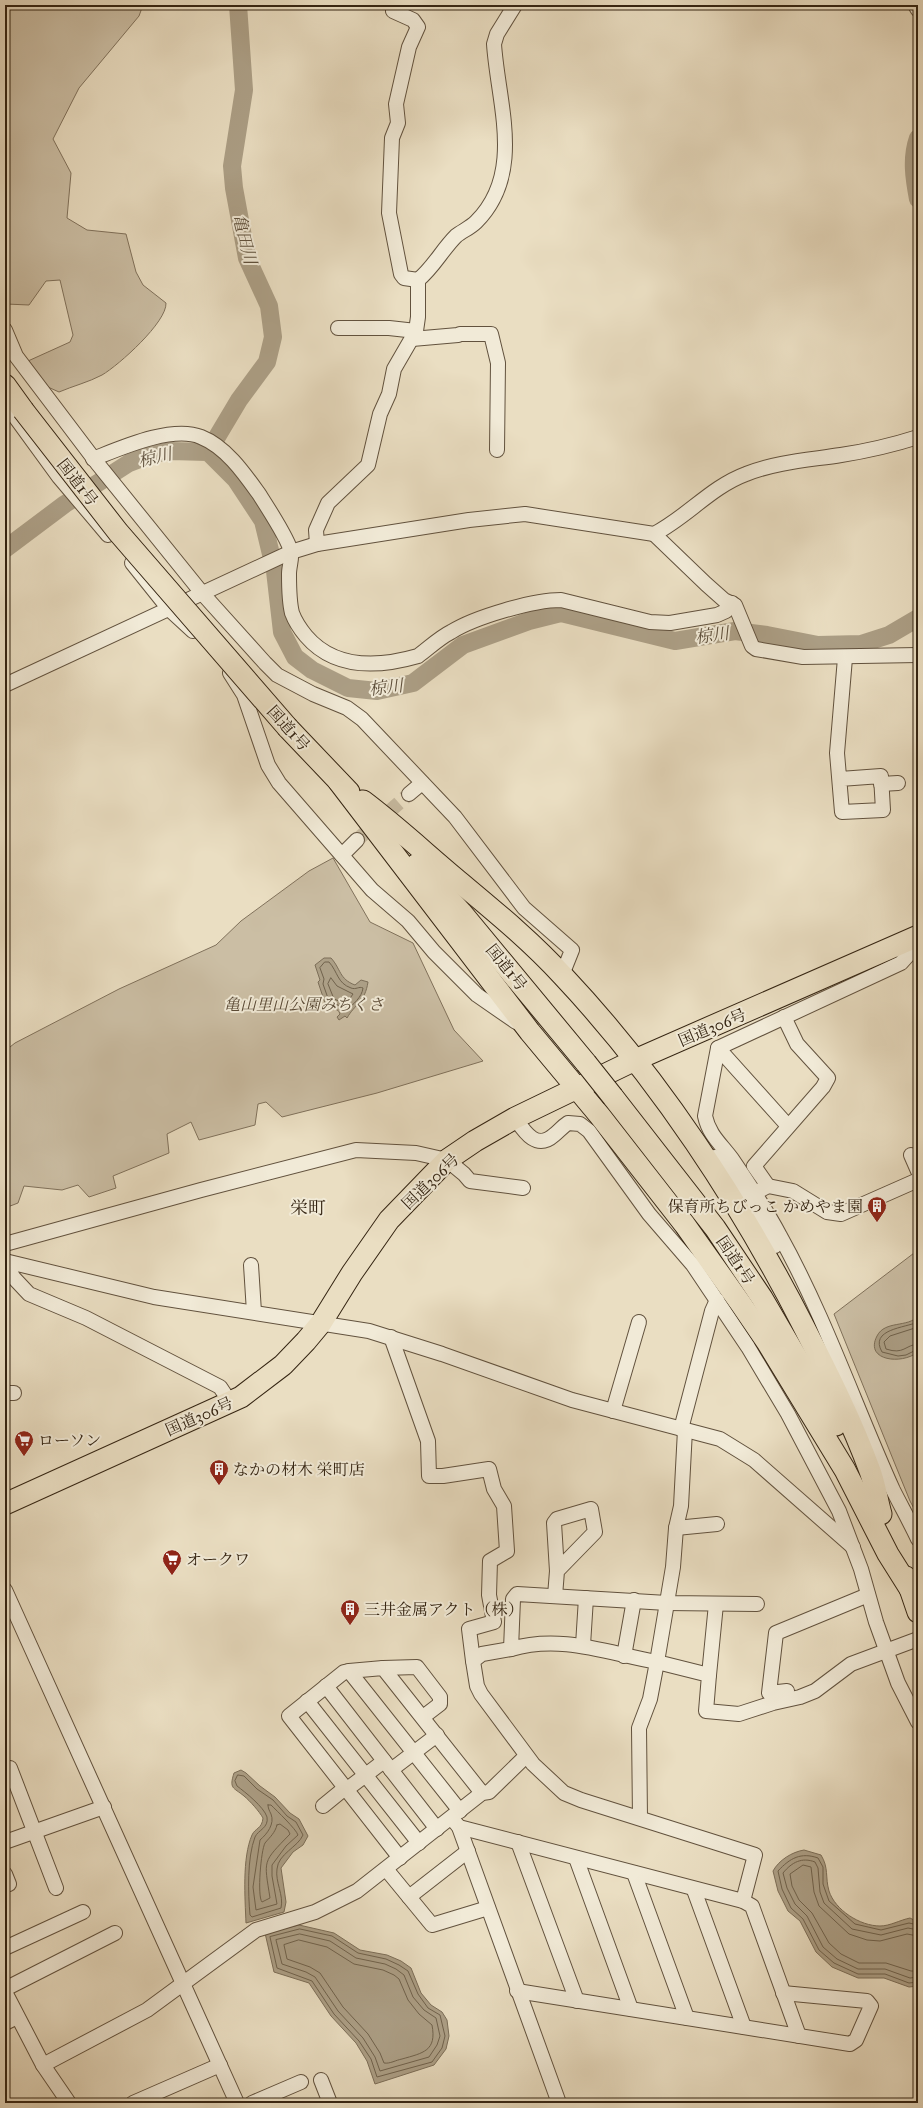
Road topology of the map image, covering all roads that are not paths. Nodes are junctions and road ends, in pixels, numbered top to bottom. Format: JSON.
{"nodes":[{"id":1,"x":515,"y":5,"type":"edge"},
{"id":2,"x":915,"y":5,"type":"edge"},
{"id":3,"x":918,"y":10,"type":"edge"},
{"id":4,"x":393,"y":11,"type":"dead end"},
{"id":5,"x":418,"y":280,"type":"junction"},
{"id":6,"x":338,"y":328,"type":"dead end"},
{"id":7,"x":5,"y":330,"type":"edge"},
{"id":8,"x":414,"y":335,"type":"junction"},
{"id":9,"x":5,"y":385,"type":"edge"},
{"id":10,"x":14,"y":407,"type":"edge"},
{"id":11,"x":918,"y":437,"type":"edge"},
{"id":12,"x":497,"y":450,"type":"dead end"},
{"id":13,"x":95,"y":461,"type":"junction"},
{"id":14,"x":654,"y":534,"type":"junction"},
{"id":15,"x":317,"y":544,"type":"junction"},
{"id":16,"x":291,"y":552,"type":"junction"},
{"id":17,"x":202,"y":592,"type":"junction"},
{"id":18,"x":735,"y":607,"type":"junction"},
{"id":19,"x":168,"y":608,"type":"junction"},
{"id":20,"x":918,"y":655,"type":"edge"},
{"id":21,"x":845,"y":658,"type":"junction"},
{"id":22,"x":5,"y":685,"type":"edge"},
{"id":23,"x":840,"y":779,"type":"junction"},
{"id":24,"x":339,"y":782,"type":"junction"},
{"id":25,"x":422,"y":782,"type":"junction"},
{"id":26,"x":898,"y":783,"type":"dead end"},
{"id":27,"x":881,"y":784,"type":"junction"},
{"id":28,"x":409,"y":794,"type":"tunnel mouth"},
{"id":29,"x":357,"y":840,"type":"tunnel mouth"},
{"id":30,"x":342,"y":855,"type":"junction"},
{"id":31,"x":914,"y":938,"type":"edge"},
{"id":32,"x":562,"y":975,"type":"junction"},
{"id":33,"x":784,"y":1017,"type":"junction"},
{"id":34,"x":530,"y":1032,"type":"junction"},
{"id":35,"x":718,"y":1048,"type":"junction"},
{"id":36,"x":635,"y":1060,"type":"junction"},
{"id":37,"x":576,"y":1089,"type":"junction"},
{"id":38,"x":515,"y":1118,"type":"junction"},
{"id":39,"x":788,"y":1126,"type":"junction"},
{"id":40,"x":688,"y":1133,"type":"junction"},
{"id":41,"x":911,"y":1155,"type":"dead end"},
{"id":42,"x":447,"y":1160,"type":"junction"},
{"id":43,"x":918,"y":1171,"type":"edge"},
{"id":44,"x":918,"y":1180,"type":"edge"},
{"id":45,"x":768,"y":1186,"type":"junction"},
{"id":46,"x":523,"y":1188,"type":"dead end"},
{"id":47,"x":755,"y":1193,"type":"junction"},
{"id":48,"x":5,"y":1244,"type":"edge"},
{"id":49,"x":5,"y":1261,"type":"edge"},
{"id":50,"x":251,"y":1265,"type":"dead end"},
{"id":51,"x":717,"y":1300,"type":"junction"},
{"id":52,"x":254,"y":1312,"type":"junction"},
{"id":53,"x":819,"y":1315,"type":"junction"},
{"id":54,"x":639,"y":1322,"type":"dead end"},
{"id":55,"x":321,"y":1323,"type":"junction"},
{"id":56,"x":391,"y":1337,"type":"junction"},
{"id":57,"x":230,"y":1402,"type":"junction"},
{"id":58,"x":613,"y":1411,"type":"junction"},
{"id":59,"x":683,"y":1429,"type":"junction"},
{"id":60,"x":5,"y":1504,"type":"edge"},
{"id":61,"x":881,"y":1514,"type":"junction"},
{"id":62,"x":717,"y":1524,"type":"dead end"},
{"id":63,"x":676,"y":1528,"type":"junction"},
{"id":64,"x":918,"y":1538,"type":"edge"},
{"id":65,"x":853,"y":1547,"type":"junction"},
{"id":66,"x":557,"y":1572,"type":"dead end"},
{"id":67,"x":910,"y":1589,"type":"junction"},
{"id":68,"x":5,"y":1590,"type":"edge"},
{"id":69,"x":868,"y":1595,"type":"junction"},
{"id":70,"x":555,"y":1596,"type":"junction"},
{"id":71,"x":586,"y":1598,"type":"junction"},
{"id":72,"x":634,"y":1600,"type":"junction"},
{"id":73,"x":667,"y":1603,"type":"junction"},
{"id":74,"x":716,"y":1604,"type":"junction"},
{"id":75,"x":758,"y":1604,"type":"dead end"},
{"id":76,"x":918,"y":1612,"type":"edge"},
{"id":77,"x":918,"y":1639,"type":"edge"},
{"id":78,"x":583,"y":1645,"type":"junction"},
{"id":79,"x":511,"y":1648,"type":"junction"},
{"id":80,"x":880,"y":1648,"type":"junction"},
{"id":81,"x":624,"y":1656,"type":"junction"},
{"id":82,"x":473,"y":1661,"type":"junction"},
{"id":83,"x":657,"y":1662,"type":"junction"},
{"id":84,"x":383,"y":1668,"type":"junction"},
{"id":85,"x":349,"y":1671,"type":"junction"},
{"id":86,"x":709,"y":1675,"type":"junction"},
{"id":87,"x":326,"y":1686,"type":"junction"},
{"id":88,"x":307,"y":1701,"type":"junction"},
{"id":89,"x":423,"y":1717,"type":"junction"},
{"id":90,"x":918,"y":1722,"type":"edge"},
{"id":91,"x":437,"y":1735,"type":"junction"},
{"id":92,"x":414,"y":1753,"type":"junction"},
{"id":93,"x":526,"y":1756,"type":"junction"},
{"id":94,"x":388,"y":1766,"type":"junction"},
{"id":95,"x":10,"y":1768,"type":"dead end"},
{"id":96,"x":365,"y":1775,"type":"junction"},
{"id":97,"x":345,"y":1789,"type":"junction"},
{"id":98,"x":482,"y":1793,"type":"junction"},
{"id":99,"x":104,"y":1806,"type":"junction"},
{"id":100,"x":323,"y":1806,"type":"dead end"},
{"id":101,"x":457,"y":1818,"type":"junction"},
{"id":102,"x":640,"y":1818,"type":"junction"},
{"id":103,"x":437,"y":1829,"type":"junction"},
{"id":104,"x":33,"y":1832,"type":"junction"},
{"id":105,"x":5,"y":1842,"type":"edge"},
{"id":106,"x":518,"y":1842,"type":"junction"},
{"id":107,"x":419,"y":1843,"type":"junction"},
{"id":108,"x":468,"y":1851,"type":"junction"},
{"id":109,"x":400,"y":1858,"type":"junction"},
{"id":110,"x":576,"y":1858,"type":"junction"},
{"id":111,"x":386,"y":1869,"type":"junction"},
{"id":112,"x":634,"y":1873,"type":"junction"},
{"id":113,"x":56,"y":1888,"type":"dead end"},
{"id":114,"x":694,"y":1890,"type":"junction"},
{"id":115,"x":409,"y":1897,"type":"junction"},
{"id":116,"x":743,"y":1901,"type":"junction"},
{"id":117,"x":488,"y":1908,"type":"junction"},
{"id":118,"x":83,"y":1912,"type":"dead end"},
{"id":119,"x":115,"y":1933,"type":"dead end"},
{"id":120,"x":5,"y":1948,"type":"edge"},
{"id":121,"x":183,"y":1984,"type":"junction"},
{"id":122,"x":5,"y":1989,"type":"edge"},
{"id":123,"x":517,"y":1991,"type":"junction"},
{"id":124,"x":5,"y":1992,"type":"edge"},
{"id":125,"x":783,"y":1993,"type":"junction"},
{"id":126,"x":577,"y":2001,"type":"junction"},
{"id":127,"x":631,"y":2009,"type":"junction"},
{"id":128,"x":688,"y":2018,"type":"junction"},
{"id":129,"x":11,"y":2020,"type":"edge"},
{"id":130,"x":744,"y":2027,"type":"junction"},
{"id":131,"x":799,"y":2036,"type":"junction"},
{"id":132,"x":43,"y":2065,"type":"junction"},
{"id":133,"x":220,"y":2065,"type":"junction"},
{"id":134,"x":321,"y":2080,"type":"dead end"},
{"id":135,"x":301,"y":2082,"type":"dead end"},
{"id":136,"x":275,"y":2098,"type":"edge"},
{"id":137,"x":69,"y":2103,"type":"edge"},
{"id":138,"x":133,"y":2103,"type":"edge"},
{"id":139,"x":237,"y":2103,"type":"edge"},
{"id":140,"x":252,"y":2103,"type":"edge"},
{"id":141,"x":330,"y":2103,"type":"edge"},
{"id":142,"x":559,"y":2103,"type":"edge"}],
"edges":[{"from":1,"to":5,"type":"street"},
{"from":2,"to":3,"type":"street"},
{"from":4,"to":5,"type":"street"},
{"from":5,"to":8,"type":"street"},
{"from":6,"to":8,"type":"street"},
{"from":7,"to":13,"type":"street"},
{"from":8,"to":12,"type":"street"},
{"from":8,"to":15,"type":"street"},
{"from":9,"to":10,"type":"highway","name":"国道1号"},
{"from":10,"to":19,"type":"street"},
{"from":10,"to":24,"type":"highway","name":"国道1号","bridge":true},
{"from":11,"to":14,"type":"street"},
{"from":13,"to":16,"type":"street"},
{"from":13,"to":17,"type":"street"},
{"from":14,"to":15,"type":"street"},
{"from":14,"to":18,"type":"street"},
{"from":15,"to":16,"type":"street"},
{"from":16,"to":17,"type":"street"},
{"from":16,"to":18,"type":"street"},
{"from":17,"to":19,"type":"street"},
{"from":17,"to":25,"type":"street"},
{"from":18,"to":21,"type":"street"},
{"from":19,"to":22,"type":"street"},
{"from":19,"to":30,"type":"street"},
{"from":20,"to":21,"type":"street"},
{"from":21,"to":23,"type":"street"},
{"from":23,"to":27,"type":"street"},
{"from":23,"to":27,"type":"street"},
{"from":24,"to":32,"type":"highway"},
{"from":24,"to":34,"type":"highway"},
{"from":24,"to":61,"type":"highway","name":"国道1号","bridge":true},
{"from":25,"to":28,"type":"street"},
{"from":25,"to":32,"type":"street"},
{"from":26,"to":27,"type":"street"},
{"from":29,"to":30,"type":"street"},
{"from":30,"to":34,"type":"street"},
{"from":31,"to":33,"type":"street"},
{"from":31,"to":36,"type":"highway","name":"国道306号"},
{"from":32,"to":36,"type":"highway"},
{"from":33,"to":35,"type":"street"},
{"from":33,"to":39,"type":"street"},
{"from":34,"to":37,"type":"highway"},
{"from":35,"to":39,"type":"street"},
{"from":35,"to":47,"type":"street"},
{"from":36,"to":37,"type":"highway","name":"国道306号"},
{"from":36,"to":40,"type":"highway"},
{"from":37,"to":38,"type":"highway","name":"国道306号"},
{"from":37,"to":67,"type":"highway"},
{"from":38,"to":42,"type":"highway","name":"国道306号"},
{"from":38,"to":51,"type":"street"},
{"from":39,"to":45,"type":"street"},
{"from":40,"to":53,"type":"street"},
{"from":40,"to":61,"type":"highway"},
{"from":41,"to":43,"type":"street"},
{"from":42,"to":46,"type":"street"},
{"from":42,"to":48,"type":"street"},
{"from":42,"to":55,"type":"highway","name":"国道306号"},
{"from":44,"to":45,"type":"street"},
{"from":45,"to":47,"type":"street"},
{"from":47,"to":53,"type":"street"},
{"from":49,"to":52,"type":"street"},
{"from":49,"to":57,"type":"street"},
{"from":50,"to":52,"type":"street"},
{"from":51,"to":59,"type":"street"},
{"from":51,"to":65,"type":"street"},
{"from":52,"to":55,"type":"street"},
{"from":53,"to":64,"type":"street"},
{"from":54,"to":58,"type":"street"},
{"from":55,"to":56,"type":"street"},
{"from":55,"to":57,"type":"highway","name":"国道306号"},
{"from":56,"to":58,"type":"street"},
{"from":56,"to":82,"type":"street"},
{"from":57,"to":60,"type":"highway","name":"国道306号"},
{"from":58,"to":59,"type":"street"},
{"from":59,"to":63,"type":"street"},
{"from":59,"to":65,"type":"street"},
{"from":61,"to":67,"type":"highway","name":"国道1号"},
{"from":62,"to":63,"type":"street"},
{"from":63,"to":73,"type":"street"},
{"from":65,"to":69,"type":"street"},
{"from":66,"to":70,"type":"street"},
{"from":67,"to":76,"type":"highway","name":"国道1号"},
{"from":68,"to":99,"type":"street"},
{"from":69,"to":80,"type":"street"},
{"from":69,"to":80,"type":"street"},
{"from":70,"to":71,"type":"street"},
{"from":70,"to":79,"type":"street"},
{"from":71,"to":72,"type":"street"},
{"from":71,"to":78,"type":"street"},
{"from":72,"to":73,"type":"street"},
{"from":72,"to":81,"type":"street"},
{"from":73,"to":74,"type":"street"},
{"from":73,"to":83,"type":"street"},
{"from":74,"to":75,"type":"street"},
{"from":74,"to":86,"type":"street"},
{"from":77,"to":80,"type":"street"},
{"from":78,"to":79,"type":"street"},
{"from":78,"to":81,"type":"street"},
{"from":79,"to":82,"type":"street"},
{"from":80,"to":86,"type":"street"},
{"from":80,"to":90,"type":"street"},
{"from":81,"to":83,"type":"street"},
{"from":82,"to":93,"type":"street"},
{"from":83,"to":86,"type":"street"},
{"from":83,"to":102,"type":"street"},
{"from":84,"to":85,"type":"street"},
{"from":84,"to":89,"type":"street"},
{"from":84,"to":89,"type":"street"},
{"from":85,"to":87,"type":"street"},
{"from":85,"to":92,"type":"street"},
{"from":87,"to":88,"type":"street"},
{"from":87,"to":94,"type":"street"},
{"from":88,"to":96,"type":"street"},
{"from":88,"to":97,"type":"street"},
{"from":89,"to":91,"type":"street"},
{"from":91,"to":92,"type":"street"},
{"from":91,"to":98,"type":"street"},
{"from":92,"to":94,"type":"street"},
{"from":92,"to":101,"type":"street"},
{"from":93,"to":98,"type":"street"},
{"from":93,"to":102,"type":"street"},
{"from":94,"to":96,"type":"street"},
{"from":94,"to":103,"type":"street"},
{"from":95,"to":104,"type":"street"},
{"from":96,"to":97,"type":"street"},
{"from":96,"to":107,"type":"street"},
{"from":97,"to":100,"type":"street"},
{"from":97,"to":109,"type":"street"},
{"from":98,"to":101,"type":"street"},
{"from":99,"to":104,"type":"street"},
{"from":99,"to":121,"type":"street"},
{"from":101,"to":103,"type":"street"},
{"from":101,"to":106,"type":"street"},
{"from":101,"to":108,"type":"street"},
{"from":102,"to":116,"type":"street"},
{"from":103,"to":107,"type":"street"},
{"from":104,"to":105,"type":"street"},
{"from":104,"to":113,"type":"street"},
{"from":106,"to":110,"type":"street"},
{"from":106,"to":126,"type":"street"},
{"from":107,"to":109,"type":"street"},
{"from":108,"to":115,"type":"street"},
{"from":108,"to":117,"type":"street"},
{"from":109,"to":111,"type":"street"},
{"from":110,"to":112,"type":"street"},
{"from":110,"to":127,"type":"street"},
{"from":111,"to":115,"type":"street"},
{"from":111,"to":121,"type":"street"},
{"from":112,"to":114,"type":"street"},
{"from":112,"to":128,"type":"street"},
{"from":114,"to":116,"type":"street"},
{"from":114,"to":130,"type":"street"},
{"from":115,"to":117,"type":"street"},
{"from":116,"to":125,"type":"street"},
{"from":117,"to":123,"type":"street"},
{"from":118,"to":120,"type":"street"},
{"from":119,"to":122,"type":"street"},
{"from":121,"to":132,"type":"street"},
{"from":121,"to":133,"type":"street"},
{"from":123,"to":126,"type":"street"},
{"from":123,"to":142,"type":"street"},
{"from":124,"to":129,"type":"street"},
{"from":125,"to":131,"type":"street"},
{"from":125,"to":131,"type":"street"},
{"from":126,"to":127,"type":"street"},
{"from":127,"to":128,"type":"street"},
{"from":128,"to":130,"type":"street"},
{"from":129,"to":132,"type":"street"},
{"from":130,"to":131,"type":"street"},
{"from":132,"to":137,"type":"street"},
{"from":133,"to":138,"type":"street"},
{"from":133,"to":139,"type":"street"},
{"from":134,"to":141,"type":"street"},
{"from":135,"to":136,"type":"street"},
{"from":136,"to":140,"type":"street"}]}
